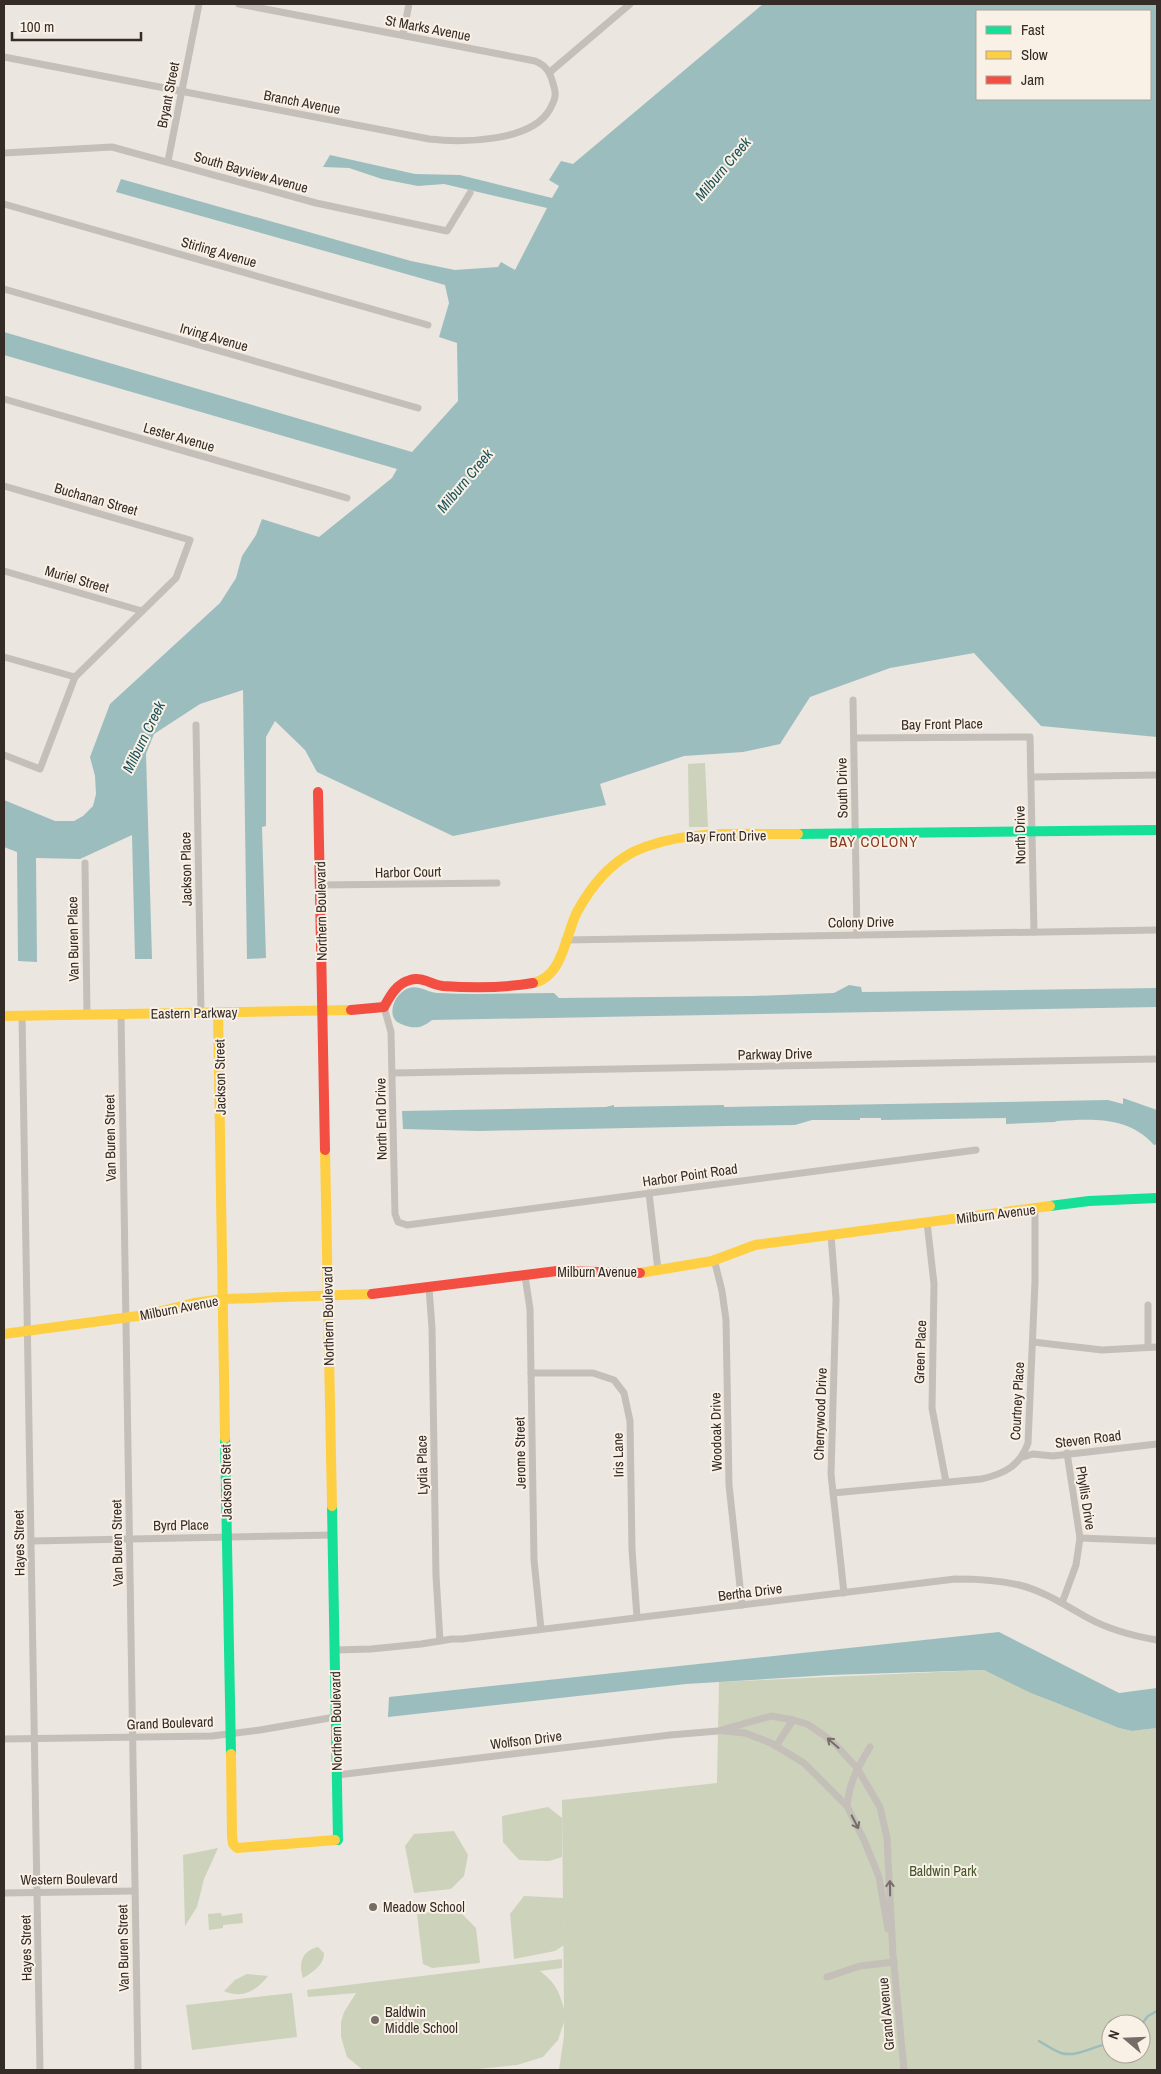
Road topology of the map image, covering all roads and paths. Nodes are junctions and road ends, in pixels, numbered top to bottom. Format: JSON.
{"nodes":[{"id":1,"x":198,"y":4,"type":"edge"},
{"id":2,"x":239,"y":4,"type":"edge"},
{"id":3,"x":409,"y":4,"type":"edge"},
{"id":4,"x":630,"y":4,"type":"edge"},
{"id":5,"x":403,"y":35,"type":"junction"},
{"id":6,"x":4,"y":57,"type":"edge"},
{"id":7,"x":550,"y":72,"type":"junction"},
{"id":8,"x":182,"y":91,"type":"junction"},
{"id":9,"x":4,"y":153,"type":"edge"},
{"id":10,"x":168,"y":161,"type":"junction"},
{"id":11,"x":470,"y":193,"type":"dead end"},
{"id":12,"x":4,"y":204,"type":"edge"},
{"id":13,"x":4,"y":289,"type":"edge"},
{"id":14,"x":428,"y":325,"type":"dead end"},
{"id":15,"x":4,"y":400,"type":"edge"},
{"id":16,"x":418,"y":408,"type":"dead end"},
{"id":17,"x":4,"y":486,"type":"edge"},
{"id":18,"x":347,"y":498,"type":"dead end"},
{"id":19,"x":4,"y":571,"type":"edge"},
{"id":20,"x":142,"y":611,"type":"junction"},
{"id":21,"x":4,"y":657,"type":"edge"},
{"id":22,"x":75,"y":677,"type":"junction"},
{"id":23,"x":853,"y":700,"type":"dead end"},
{"id":24,"x":196,"y":725,"type":"dead end"},
{"id":25,"x":1030,"y":737,"type":"joint"},
{"id":26,"x":854,"y":738,"type":"junction"},
{"id":27,"x":4,"y":755,"type":"edge"},
{"id":28,"x":1157,"y":775,"type":"edge"},
{"id":29,"x":1031,"y":777,"type":"junction"},
{"id":30,"x":318,"y":792,"type":"dead end"},
{"id":31,"x":1157,"y":830,"type":"edge"},
{"id":32,"x":1032,"y":832,"type":"junction"},
{"id":33,"x":855,"y":835,"type":"junction"},
{"id":34,"x":85,"y":862,"type":"dead end"},
{"id":35,"x":497,"y":883,"type":"dead end"},
{"id":36,"x":320,"y":885,"type":"junction"},
{"id":37,"x":1157,"y":930,"type":"edge"},
{"id":38,"x":1034,"y":932,"type":"junction"},
{"id":39,"x":857,"y":935,"type":"junction"},
{"id":40,"x":565,"y":940,"type":"junction"},
{"id":41,"x":384,"y":1007,"type":"junction"},
{"id":42,"x":322,"y":1011,"type":"junction"},
{"id":43,"x":201,"y":1013,"type":"junction"},
{"id":44,"x":218,"y":1013,"type":"junction"},
{"id":45,"x":121,"y":1014,"type":"junction"},
{"id":46,"x":87,"y":1015,"type":"junction"},
{"id":47,"x":4,"y":1016,"type":"edge"},
{"id":48,"x":22,"y":1016,"type":"junction"},
{"id":49,"x":1157,"y":1059,"type":"edge"},
{"id":50,"x":392,"y":1073,"type":"junction"},
{"id":51,"x":976,"y":1150,"type":"dead end"},
{"id":52,"x":649,"y":1193,"type":"junction"},
{"id":53,"x":1157,"y":1198,"type":"edge"},
{"id":54,"x":1035,"y":1209,"type":"junction"},
{"id":55,"x":927,"y":1222,"type":"junction"},
{"id":56,"x":407,"y":1225,"type":"joint"},
{"id":57,"x":831,"y":1235,"type":"junction"},
{"id":58,"x":714,"y":1259,"type":"junction"},
{"id":59,"x":658,"y":1270,"type":"junction"},
{"id":60,"x":525,"y":1276,"type":"junction"},
{"id":61,"x":429,"y":1288,"type":"junction"},
{"id":62,"x":328,"y":1296,"type":"junction"},
{"id":63,"x":223,"y":1299,"type":"junction"},
{"id":64,"x":1148,"y":1304,"type":"dead end"},
{"id":65,"x":125,"y":1318,"type":"junction"},
{"id":66,"x":27,"y":1331,"type":"junction"},
{"id":67,"x":4,"y":1334,"type":"edge"},
{"id":68,"x":1033,"y":1342,"type":"junction"},
{"id":69,"x":1148,"y":1347,"type":"junction"},
{"id":70,"x":1157,"y":1347,"type":"edge"},
{"id":71,"x":531,"y":1373,"type":"junction"},
{"id":72,"x":1157,"y":1444,"type":"edge"},
{"id":73,"x":1067,"y":1453,"type":"junction"},
{"id":74,"x":1023,"y":1457,"type":"junction"},
{"id":75,"x":946,"y":1482,"type":"junction"},
{"id":76,"x":833,"y":1493,"type":"junction"},
{"id":77,"x":332,"y":1536,"type":"junction"},
{"id":78,"x":227,"y":1537,"type":"junction"},
{"id":79,"x":129,"y":1538,"type":"junction"},
{"id":80,"x":1080,"y":1538,"type":"junction"},
{"id":81,"x":31,"y":1540,"type":"junction"},
{"id":82,"x":1157,"y":1541,"type":"edge"},
{"id":83,"x":844,"y":1593,"type":"junction"},
{"id":84,"x":1062,"y":1603,"type":"junction"},
{"id":85,"x":742,"y":1605,"type":"junction"},
{"id":86,"x":637,"y":1617,"type":"junction"},
{"id":87,"x":541,"y":1629,"type":"junction"},
{"id":88,"x":1157,"y":1640,"type":"edge"},
{"id":89,"x":440,"y":1641,"type":"junction"},
{"id":90,"x":334,"y":1650,"type":"junction"},
{"id":91,"x":336,"y":1717,"type":"junction"},
{"id":92,"x":794,"y":1720,"type":"junction"},
{"id":93,"x":718,"y":1730,"type":"junction"},
{"id":94,"x":231,"y":1733,"type":"junction"},
{"id":95,"x":132,"y":1737,"type":"junction"},
{"id":96,"x":35,"y":1738,"type":"junction"},
{"id":97,"x":4,"y":1739,"type":"edge"},
{"id":98,"x":776,"y":1746,"type":"junction"},
{"id":99,"x":870,"y":1747,"type":"dead end"},
{"id":100,"x":857,"y":1768,"type":"junction"},
{"id":101,"x":337,"y":1776,"type":"junction"},
{"id":102,"x":847,"y":1806,"type":"junction"},
{"id":103,"x":338,"y":1840,"type":"joint"},
{"id":104,"x":135,"y":1891,"type":"junction"},
{"id":105,"x":37,"y":1892,"type":"junction"},
{"id":106,"x":4,"y":1893,"type":"edge"},
{"id":107,"x":893,"y":1958,"type":"junction"},
{"id":108,"x":827,"y":1977,"type":"dead end"},
{"id":109,"x":40,"y":2070,"type":"edge"},
{"id":110,"x":138,"y":2070,"type":"edge"},
{"id":111,"x":904,"y":2070,"type":"edge"}],
"edges":[{"from":1,"to":8,"type":"street","name":"Bryant Street"},
{"from":2,"to":5,"type":"street","name":"St Marks Avenue"},
{"from":3,"to":5,"type":"street"},
{"from":4,"to":7,"type":"street"},
{"from":5,"to":7,"type":"street","name":"St Marks Avenue"},
{"from":6,"to":8,"type":"street","name":"Branch Avenue"},
{"from":7,"to":8,"type":"street","name":"Branch Avenue"},
{"from":8,"to":10,"type":"street","name":"Bryant Street"},
{"from":9,"to":10,"type":"street","name":"South Bayview Avenue"},
{"from":10,"to":11,"type":"street","name":"South Bayview Avenue"},
{"from":12,"to":14,"type":"street","name":"Stirling Avenue"},
{"from":13,"to":16,"type":"street","name":"Irving Avenue"},
{"from":15,"to":18,"type":"street","name":"Lester Avenue"},
{"from":17,"to":20,"type":"street","name":"Buchanan Street"},
{"from":19,"to":20,"type":"street","name":"Muriel Street"},
{"from":20,"to":22,"type":"street"},
{"from":21,"to":22,"type":"street"},
{"from":22,"to":27,"type":"street"},
{"from":23,"to":26,"type":"street","name":"South Drive"},
{"from":24,"to":43,"type":"street","name":"Jackson Place"},
{"from":25,"to":26,"type":"street","name":"Bay Front Place"},
{"from":25,"to":29,"type":"street","name":"North Drive"},
{"from":26,"to":33,"type":"street","name":"South Drive"},
{"from":28,"to":29,"type":"street"},
{"from":29,"to":32,"type":"street","name":"North Drive"},
{"from":30,"to":36,"type":"street","name":"Northern Boulevard"},
{"from":31,"to":32,"type":"street","name":"Bay Front Drive"},
{"from":32,"to":33,"type":"street","name":"Bay Front Drive"},
{"from":32,"to":38,"type":"street","name":"North Drive"},
{"from":33,"to":39,"type":"street","name":"South Drive"},
{"from":33,"to":40,"type":"street","name":"Bay Front Drive"},
{"from":34,"to":46,"type":"street","name":"Van Buren Place"},
{"from":35,"to":36,"type":"street","name":"Harbor Court"},
{"from":36,"to":42,"type":"street","name":"Northern Boulevard"},
{"from":37,"to":38,"type":"street","name":"Colony Drive"},
{"from":38,"to":39,"type":"street","name":"Colony Drive"},
{"from":39,"to":40,"type":"street","name":"Colony Drive"},
{"from":40,"to":41,"type":"street","name":"Bay Front Drive"},
{"from":41,"to":42,"type":"street","name":"Eastern Parkway"},
{"from":41,"to":50,"type":"street","name":"North End Drive"},
{"from":42,"to":44,"type":"street","name":"Eastern Parkway"},
{"from":42,"to":62,"type":"street","name":"Northern Boulevard"},
{"from":43,"to":44,"type":"street","name":"Eastern Parkway"},
{"from":43,"to":45,"type":"street","name":"Eastern Parkway"},
{"from":44,"to":63,"type":"street","name":"Jackson Street"},
{"from":45,"to":46,"type":"street","name":"Eastern Parkway"},
{"from":45,"to":65,"type":"street","name":"Van Buren Street"},
{"from":46,"to":48,"type":"street","name":"Eastern Parkway"},
{"from":47,"to":48,"type":"street","name":"Eastern Parkway"},
{"from":48,"to":66,"type":"street","name":"Hayes Street"},
{"from":49,"to":50,"type":"street","name":"Parkway Drive"},
{"from":50,"to":56,"type":"street","name":"North End Drive"},
{"from":51,"to":52,"type":"street","name":"Harbor Point Road"},
{"from":52,"to":56,"type":"street","name":"Harbor Point Road"},
{"from":52,"to":59,"type":"street"},
{"from":53,"to":54,"type":"street","name":"Milburn Avenue"},
{"from":54,"to":55,"type":"street","name":"Milburn Avenue"},
{"from":54,"to":68,"type":"street","name":"Courtney Place"},
{"from":55,"to":57,"type":"street","name":"Milburn Avenue"},
{"from":55,"to":75,"type":"street","name":"Green Place"},
{"from":57,"to":58,"type":"street","name":"Milburn Avenue"},
{"from":57,"to":76,"type":"street","name":"Cherrywood Drive"},
{"from":58,"to":59,"type":"street","name":"Milburn Avenue"},
{"from":58,"to":85,"type":"street","name":"Woodoak Drive"},
{"from":59,"to":60,"type":"street","name":"Milburn Avenue"},
{"from":60,"to":61,"type":"street","name":"Milburn Avenue"},
{"from":60,"to":71,"type":"street","name":"Jerome Street"},
{"from":61,"to":62,"type":"street","name":"Milburn Avenue"},
{"from":61,"to":89,"type":"street","name":"Lydia Place"},
{"from":62,"to":63,"type":"street","name":"Milburn Avenue"},
{"from":62,"to":77,"type":"street","name":"Northern Boulevard"},
{"from":63,"to":65,"type":"street","name":"Milburn Avenue"},
{"from":63,"to":78,"type":"street","name":"Jackson Street"},
{"from":64,"to":69,"type":"street"},
{"from":65,"to":66,"type":"street","name":"Milburn Avenue"},
{"from":65,"to":79,"type":"street","name":"Van Buren Street"},
{"from":66,"to":67,"type":"street","name":"Milburn Avenue"},
{"from":66,"to":81,"type":"street","name":"Hayes Street"},
{"from":68,"to":69,"type":"street"},
{"from":68,"to":74,"type":"street","name":"Courtney Place"},
{"from":69,"to":70,"type":"street"},
{"from":71,"to":86,"type":"street","name":"Iris Lane"},
{"from":71,"to":87,"type":"street","name":"Jerome Street"},
{"from":72,"to":73,"type":"street","name":"Steven Road"},
{"from":73,"to":74,"type":"street","name":"Steven Road"},
{"from":73,"to":80,"type":"street","name":"Phyllis Drive"},
{"from":74,"to":75,"type":"street","name":"Courtney Place"},
{"from":75,"to":76,"type":"street","name":"Courtney Place"},
{"from":76,"to":83,"type":"street","name":"Cherrywood Drive"},
{"from":77,"to":78,"type":"street","name":"Byrd Place"},
{"from":77,"to":90,"type":"street","name":"Northern Boulevard"},
{"from":78,"to":79,"type":"street","name":"Byrd Place"},
{"from":78,"to":94,"type":"street","name":"Jackson Street"},
{"from":79,"to":81,"type":"street","name":"Byrd Place"},
{"from":79,"to":95,"type":"street","name":"Van Buren Street"},
{"from":80,"to":82,"type":"street"},
{"from":80,"to":84,"type":"street","name":"Phyllis Drive"},
{"from":81,"to":96,"type":"street","name":"Hayes Street"},
{"from":83,"to":84,"type":"street","name":"Bertha Drive"},
{"from":83,"to":85,"type":"street","name":"Bertha Drive"},
{"from":84,"to":88,"type":"street","name":"Bertha Drive"},
{"from":85,"to":86,"type":"street","name":"Bertha Drive"},
{"from":86,"to":87,"type":"street","name":"Bertha Drive"},
{"from":87,"to":89,"type":"street","name":"Bertha Drive"},
{"from":89,"to":90,"type":"street","name":"Bertha Drive"},
{"from":90,"to":91,"type":"street","name":"Northern Boulevard"},
{"from":91,"to":94,"type":"street","name":"Grand Boulevard"},
{"from":91,"to":101,"type":"street","name":"Northern Boulevard"},
{"from":92,"to":93,"type":"street","name":"Wolfson Drive"},
{"from":92,"to":98,"type":"street"},
{"from":100,"to":92,"type":"street","name":"Wolfson Drive","one_way":true},
{"from":93,"to":98,"type":"street","name":"Wolfson Drive"},
{"from":93,"to":101,"type":"street","name":"Wolfson Drive"},
{"from":94,"to":95,"type":"street","name":"Grand Boulevard"},
{"from":94,"to":103,"type":"street","name":"Jackson Street"},
{"from":95,"to":96,"type":"street","name":"Grand Boulevard"},
{"from":95,"to":104,"type":"street","name":"Van Buren Street"},
{"from":96,"to":97,"type":"street","name":"Grand Boulevard"},
{"from":96,"to":105,"type":"street","name":"Hayes Street"},
{"from":98,"to":102,"type":"street","name":"Wolfson Drive"},
{"from":99,"to":100,"type":"street"},
{"from":100,"to":102,"type":"street"},
{"from":107,"to":100,"type":"street","name":"Wolfson Drive","one_way":true},
{"from":101,"to":103,"type":"street","name":"Northern Boulevard"},
{"from":102,"to":107,"type":"street","name":"Wolfson Drive","one_way":true},
{"from":104,"to":105,"type":"street","name":"Western Boulevard"},
{"from":104,"to":110,"type":"street","name":"Van Buren Street"},
{"from":105,"to":106,"type":"street","name":"Western Boulevard"},
{"from":105,"to":109,"type":"street","name":"Hayes Street"},
{"from":107,"to":108,"type":"street"},
{"from":107,"to":111,"type":"street","name":"Grand Avenue"}]}
